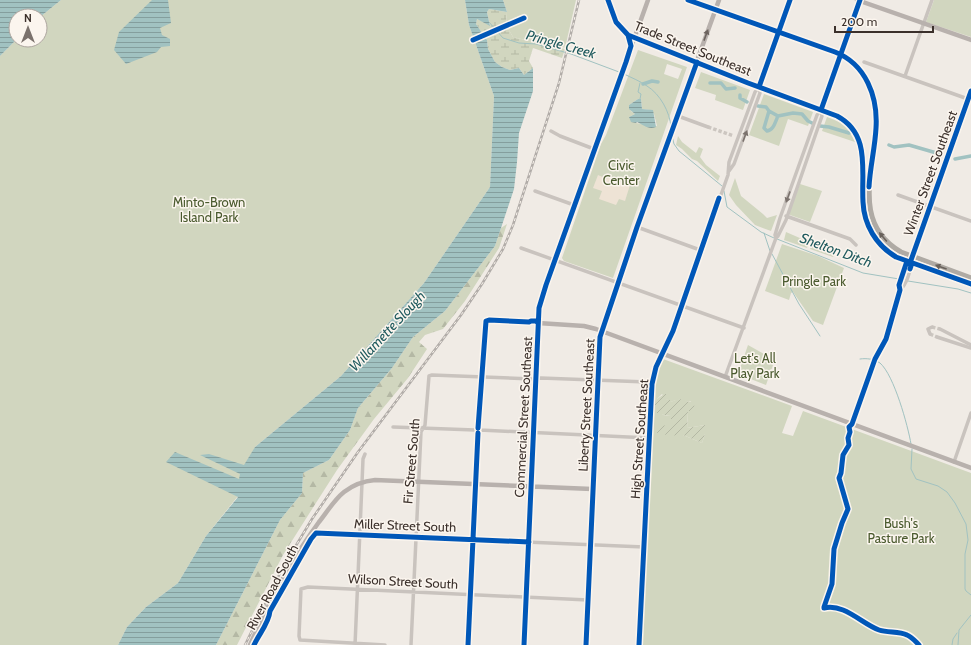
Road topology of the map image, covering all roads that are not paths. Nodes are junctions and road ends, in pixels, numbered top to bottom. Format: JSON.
{"nodes":[{"id":1,"x":608,"y":0,"type":"edge"},
{"id":2,"x":648,"y":0,"type":"edge"},
{"id":3,"x":688,"y":0,"type":"edge"},
{"id":4,"x":719,"y":0,"type":"edge"},
{"id":5,"x":790,"y":0,"type":"edge"},
{"id":6,"x":859,"y":0,"type":"edge"},
{"id":7,"x":932,"y":0,"type":"edge"},
{"id":8,"x":716,"y":9,"type":"junction"},
{"id":9,"x":924,"y":23,"type":"junction"},
{"id":10,"x":778,"y":32,"type":"junction"},
{"id":11,"x":628,"y":35,"type":"junction"},
{"id":12,"x":634,"y":38,"type":"junction"},
{"id":13,"x":971,"y":40,"type":"edge"},
{"id":14,"x":631,"y":46,"type":"junction"},
{"id":15,"x":841,"y":54,"type":"junction"},
{"id":16,"x":697,"y":62,"type":"junction"},
{"id":17,"x":864,"y":62,"type":"dead end"},
{"id":18,"x":905,"y":76,"type":"junction"},
{"id":19,"x":759,"y":87,"type":"junction"},
{"id":20,"x":971,"y":91,"type":"edge"},
{"id":21,"x":968,"y":99,"type":"junction"},
{"id":22,"x":821,"y":110,"type":"junction"},
{"id":23,"x":678,"y":114,"type":"junction"},
{"id":24,"x":708,"y":127,"type":"tunnel mouth"},
{"id":25,"x":551,"y":131,"type":"dead end"},
{"id":26,"x":594,"y":149,"type":"junction"},
{"id":27,"x":729,"y":171,"type":"junction"},
{"id":28,"x":535,"y":191,"type":"dead end"},
{"id":29,"x":898,"y":195,"type":"dead end"},
{"id":30,"x":574,"y":205,"type":"junction"},
{"id":31,"x":930,"y":206,"type":"junction"},
{"id":32,"x":782,"y":214,"type":"junction"},
{"id":33,"x":787,"y":216,"type":"junction"},
{"id":34,"x":971,"y":221,"type":"edge"},
{"id":35,"x":637,"y":227,"type":"junction"},
{"id":36,"x":778,"y":232,"type":"junction"},
{"id":37,"x":856,"y":245,"type":"dead end"},
{"id":38,"x":521,"y":248,"type":"dead end"},
{"id":39,"x":700,"y":250,"type":"junction"},
{"id":40,"x":912,"y":256,"type":"junction"},
{"id":41,"x":555,"y":260,"type":"junction"},
{"id":42,"x":910,"y":262,"type":"junction"},
{"id":43,"x":971,"y":278,"type":"edge"},
{"id":44,"x":618,"y":283,"type":"junction"},
{"id":45,"x":971,"y":284,"type":"edge"},
{"id":46,"x":900,"y":290,"type":"junction"},
{"id":47,"x":681,"y":306,"type":"junction"},
{"id":48,"x":538,"y":326,"type":"junction"},
{"id":49,"x":932,"y":326,"type":"dead end"},
{"id":50,"x":744,"y":328,"type":"junction"},
{"id":51,"x":940,"y":329,"type":"tunnel mouth"},
{"id":52,"x":601,"y":331,"type":"junction"},
{"id":53,"x":930,"y":334,"type":"dead end"},
{"id":54,"x":937,"y":337,"type":"tunnel mouth"},
{"id":55,"x":971,"y":345,"type":"edge"},
{"id":56,"x":971,"y":348,"type":"edge"},
{"id":57,"x":662,"y":354,"type":"junction"},
{"id":58,"x":482,"y":377,"type":"junction"},
{"id":59,"x":725,"y":378,"type":"junction"},
{"id":60,"x":535,"y":379,"type":"junction"},
{"id":61,"x":597,"y":381,"type":"junction"},
{"id":62,"x":652,"y":384,"type":"junction"},
{"id":63,"x":971,"y":413,"type":"edge"},
{"id":64,"x":852,"y":424,"type":"junction"},
{"id":65,"x":393,"y":426,"type":"dead end"},
{"id":66,"x":423,"y":428,"type":"junction"},
{"id":67,"x":478,"y":430,"type":"junction"},
{"id":68,"x":533,"y":432,"type":"junction"},
{"id":69,"x":595,"y":435,"type":"junction"},
{"id":70,"x":648,"y":438,"type":"junction"},
{"id":71,"x":365,"y":454,"type":"dead end"},
{"id":72,"x":954,"y":462,"type":"junction"},
{"id":73,"x":971,"y":468,"type":"edge"},
{"id":74,"x":418,"y":482,"type":"junction"},
{"id":75,"x":362,"y":483,"type":"junction"},
{"id":76,"x":475,"y":484,"type":"junction"},
{"id":77,"x":531,"y":487,"type":"junction"},
{"id":78,"x":592,"y":489,"type":"junction"},
{"id":79,"x":319,"y":533,"type":"dead end"},
{"id":80,"x":359,"y":534,"type":"junction"},
{"id":81,"x":416,"y":537,"type":"junction"},
{"id":82,"x":472,"y":539,"type":"junction"},
{"id":83,"x":529,"y":542,"type":"junction"},
{"id":84,"x":590,"y":545,"type":"junction"},
{"id":85,"x":644,"y":547,"type":"junction"},
{"id":86,"x":357,"y":589,"type":"junction"},
{"id":87,"x":414,"y":592,"type":"junction"},
{"id":88,"x":470,"y":594,"type":"junction"},
{"id":89,"x":526,"y":597,"type":"junction"},
{"id":90,"x":588,"y":600,"type":"junction"},
{"id":91,"x":355,"y":644,"type":"edge"},
{"id":92,"x":250,"y":645,"type":"edge"},
{"id":93,"x":384,"y":645,"type":"edge"},
{"id":94,"x":411,"y":645,"type":"edge"},
{"id":95,"x":468,"y":645,"type":"edge"},
{"id":96,"x":524,"y":645,"type":"edge"},
{"id":97,"x":586,"y":645,"type":"edge"},
{"id":98,"x":639,"y":645,"type":"edge"}],
"edges":[{"from":1,"to":11,"type":"highway","name":"Trade Street Southeast"},
{"from":2,"to":12,"type":"main road","name":"Commercial Street Southeast"},
{"from":3,"to":8,"type":"highway"},
{"from":4,"to":8,"type":"main road","name":"Liberty Street Southeast"},
{"from":5,"to":10,"type":"main road","name":"High Street Southeast"},
{"from":6,"to":9,"type":"main road"},
{"from":6,"to":15,"type":"main road"},
{"from":7,"to":9,"type":"street"},
{"from":8,"to":10,"type":"highway"},
{"from":16,"to":8,"type":"main road","name":"Liberty Street Southeast","one_way":true},
{"from":9,"to":13,"type":"main road"},
{"from":9,"to":18,"type":"street"},
{"from":10,"to":15,"type":"highway"},
{"from":10,"to":19,"type":"main road","name":"High Street Southeast"},
{"from":11,"to":12,"type":"highway","name":"Trade Street Southeast"},
{"from":11,"to":14,"type":"main road"},
{"from":12,"to":14,"type":"main road","name":"Commercial Street Southeast"},
{"from":12,"to":16,"type":"highway","name":"Trade Street Southeast"},
{"from":14,"to":26,"type":"main road","name":"Commercial Street Southeast"},
{"from":15,"to":22,"type":"street"},
{"from":40,"to":15,"type":"highway","one_way":true},
{"from":16,"to":19,"type":"highway","name":"Trade Street Southeast"},
{"from":16,"to":23,"type":"main road","name":"Liberty Street Southeast"},
{"from":17,"to":18,"type":"street"},
{"from":18,"to":21,"type":"street"},
{"from":19,"to":22,"type":"highway","name":"Trade Street Southeast"},
{"from":19,"to":27,"type":"street","name":"High Street Southeast"},
{"from":27,"to":19,"type":"street","name":"High Street Southeast","one_way":true},
{"from":20,"to":21,"type":"street","name":"Winter Street Southeast"},
{"from":21,"to":31,"type":"street","name":"Winter Street Southeast"},
{"from":22,"to":32,"type":"street","one_way":true},
{"from":22,"to":33,"type":"street"},
{"from":22,"to":42,"type":"highway","name":"Trade Street Southeast"},
{"from":23,"to":24,"type":"street"},
{"from":23,"to":35,"type":"main road","name":"Liberty Street Southeast"},
{"from":25,"to":26,"type":"street"},
{"from":26,"to":30,"type":"main road","name":"Commercial Street Southeast"},
{"from":27,"to":39,"type":"street","name":"High Street Southeast"},
{"from":28,"to":30,"type":"street"},
{"from":29,"to":31,"type":"street"},
{"from":30,"to":41,"type":"main road","name":"Commercial Street Southeast"},
{"from":31,"to":34,"type":"street"},
{"from":31,"to":40,"type":"street","name":"Winter Street Southeast"},
{"from":32,"to":33,"type":"street"},
{"from":32,"to":36,"type":"street"},
{"from":33,"to":36,"type":"street"},
{"from":33,"to":37,"type":"street"},
{"from":35,"to":39,"type":"street"},
{"from":35,"to":44,"type":"main road","name":"Liberty Street Southeast"},
{"from":36,"to":50,"type":"street"},
{"from":38,"to":41,"type":"street"},
{"from":39,"to":47,"type":"street","name":"High Street Southeast"},
{"from":40,"to":42,"type":"street","name":"Winter Street Southeast"},
{"from":43,"to":40,"type":"highway","one_way":true},
{"from":41,"to":44,"type":"street"},
{"from":41,"to":48,"type":"main road","name":"Commercial Street Southeast"},
{"from":42,"to":45,"type":"highway","name":"Trade Street Southeast"},
{"from":42,"to":46,"type":"street","name":"Winter Street Southeast"},
{"from":42,"to":46,"type":"street","name":"Winter Street Southeast"},
{"from":44,"to":47,"type":"street"},
{"from":44,"to":52,"type":"main road","name":"Liberty Street Southeast"},
{"from":46,"to":64,"type":"street","name":"Winter Street Southeast"},
{"from":47,"to":50,"type":"street"},
{"from":47,"to":57,"type":"street","name":"High Street Southeast"},
{"from":48,"to":52,"type":"main road"},
{"from":48,"to":58,"type":"street"},
{"from":48,"to":60,"type":"main road","name":"Commercial Street Southeast"},
{"from":49,"to":53,"type":"street"},
{"from":50,"to":59,"type":"street"},
{"from":51,"to":55,"type":"street"},
{"from":52,"to":57,"type":"main road"},
{"from":52,"to":61,"type":"main road","name":"Liberty Street Southeast"},
{"from":54,"to":56,"type":"street"},
{"from":57,"to":59,"type":"main road"},
{"from":57,"to":62,"type":"street","name":"High Street Southeast"},
{"from":58,"to":60,"type":"street"},
{"from":58,"to":66,"type":"street","name":"Fir Street South"},
{"from":58,"to":67,"type":"street"},
{"from":59,"to":64,"type":"main road"},
{"from":60,"to":61,"type":"street"},
{"from":60,"to":68,"type":"main road","name":"Commercial Street Southeast"},
{"from":61,"to":62,"type":"street"},
{"from":61,"to":69,"type":"main road","name":"Liberty Street Southeast"},
{"from":62,"to":70,"type":"street","name":"High Street Southeast"},
{"from":63,"to":72,"type":"street"},
{"from":64,"to":72,"type":"main road"},
{"from":65,"to":66,"type":"street"},
{"from":66,"to":67,"type":"street"},
{"from":66,"to":74,"type":"street","name":"Fir Street South"},
{"from":67,"to":68,"type":"street"},
{"from":67,"to":76,"type":"street"},
{"from":68,"to":69,"type":"street"},
{"from":68,"to":77,"type":"main road","name":"Commercial Street Southeast"},
{"from":69,"to":70,"type":"street"},
{"from":69,"to":78,"type":"main road","name":"Liberty Street Southeast"},
{"from":70,"to":85,"type":"street","name":"High Street Southeast"},
{"from":71,"to":75,"type":"street"},
{"from":72,"to":73,"type":"main road"},
{"from":74,"to":75,"type":"main road","name":"River Road South"},
{"from":74,"to":76,"type":"main road","name":"River Road South"},
{"from":74,"to":81,"type":"street","name":"Fir Street South"},
{"from":75,"to":80,"type":"street"},
{"from":75,"to":92,"type":"main road","name":"River Road South"},
{"from":76,"to":77,"type":"main road","name":"River Road South"},
{"from":76,"to":82,"type":"street"},
{"from":77,"to":78,"type":"main road","name":"River Road South"},
{"from":77,"to":83,"type":"main road","name":"Commercial Street Southeast"},
{"from":78,"to":84,"type":"main road","name":"Liberty Street Southeast"},
{"from":79,"to":80,"type":"street","name":"Miller Street South"},
{"from":80,"to":81,"type":"street","name":"Miller Street South"},
{"from":80,"to":86,"type":"street"},
{"from":81,"to":82,"type":"street","name":"Miller Street South"},
{"from":81,"to":87,"type":"street","name":"Fir Street South"},
{"from":82,"to":83,"type":"street","name":"Miller Street South"},
{"from":82,"to":88,"type":"street"},
{"from":83,"to":84,"type":"street","name":"Miller Street South"},
{"from":83,"to":89,"type":"main road","name":"Commercial Street Southeast"},
{"from":84,"to":85,"type":"street","name":"Miller Street South"},
{"from":84,"to":90,"type":"main road","name":"Liberty Street Southeast"},
{"from":85,"to":98,"type":"street","name":"High Street Southeast"},
{"from":86,"to":87,"type":"street","name":"Wilson Street South"},
{"from":86,"to":91,"type":"street"},
{"from":86,"to":91,"type":"street","name":"Wilson Street South"},
{"from":87,"to":88,"type":"street","name":"Wilson Street South"},
{"from":87,"to":94,"type":"street","name":"Fir Street South"},
{"from":88,"to":89,"type":"street","name":"Wilson Street South"},
{"from":88,"to":95,"type":"street"},
{"from":89,"to":90,"type":"street","name":"Wilson Street South"},
{"from":89,"to":96,"type":"main road","name":"Commercial Street Southeast"},
{"from":90,"to":97,"type":"main road","name":"Liberty Street Southeast"},
{"from":91,"to":93,"type":"street"}]}
